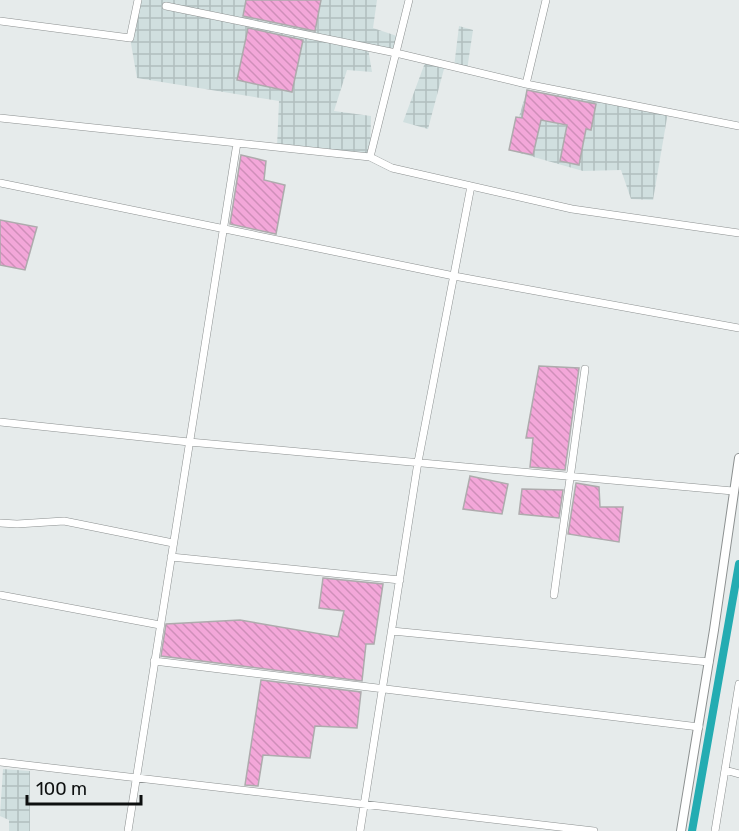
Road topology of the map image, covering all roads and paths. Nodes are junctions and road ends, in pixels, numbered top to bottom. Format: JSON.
{"nodes":[{"id":1,"x":138,"y":0,"type":"edge"},
{"id":2,"x":409,"y":0,"type":"edge"},
{"id":3,"x":546,"y":0,"type":"edge"},
{"id":4,"x":166,"y":6,"type":"dead end"},
{"id":5,"x":0,"y":21,"type":"edge"},
{"id":6,"x":396,"y":53,"type":"junction"},
{"id":7,"x":526,"y":84,"type":"junction"},
{"id":8,"x":0,"y":118,"type":"edge"},
{"id":9,"x":739,"y":126,"type":"edge"},
{"id":10,"x":237,"y":143,"type":"junction"},
{"id":11,"x":370,"y":157,"type":"junction"},
{"id":12,"x":0,"y":183,"type":"edge"},
{"id":13,"x":471,"y":186,"type":"junction"},
{"id":14,"x":223,"y":229,"type":"junction"},
{"id":15,"x":739,"y":233,"type":"edge"},
{"id":16,"x":454,"y":276,"type":"junction"},
{"id":17,"x":739,"y":328,"type":"edge"},
{"id":18,"x":585,"y":369,"type":"dead end"},
{"id":19,"x":0,"y":422,"type":"edge"},
{"id":20,"x":189,"y":442,"type":"junction"},
{"id":21,"x":739,"y":458,"type":"edge"},
{"id":22,"x":418,"y":462,"type":"junction"},
{"id":23,"x":570,"y":476,"type":"junction"},
{"id":24,"x":734,"y":491,"type":"junction"},
{"id":25,"x":0,"y":523,"type":"edge"},
{"id":26,"x":173,"y":543,"type":"junction"},
{"id":27,"x":171,"y":557,"type":"junction"},
{"id":28,"x":400,"y":580,"type":"junction"},
{"id":29,"x":0,"y":595,"type":"edge"},
{"id":30,"x":554,"y":595,"type":"dead end"},
{"id":31,"x":160,"y":625,"type":"junction"},
{"id":32,"x":392,"y":631,"type":"junction"},
{"id":33,"x":154,"y":661,"type":"junction"},
{"id":34,"x":709,"y":662,"type":"junction"},
{"id":35,"x":739,"y":684,"type":"edge"},
{"id":36,"x":383,"y":689,"type":"junction"},
{"id":37,"x":699,"y":727,"type":"junction"},
{"id":38,"x":0,"y":762,"type":"edge"},
{"id":39,"x":725,"y":770,"type":"junction"},
{"id":40,"x":739,"y":774,"type":"edge"},
{"id":41,"x":136,"y":778,"type":"junction"},
{"id":42,"x":364,"y":805,"type":"junction"},
{"id":43,"x":128,"y":831,"type":"edge"},
{"id":44,"x":360,"y":831,"type":"edge"},
{"id":45,"x":594,"y":831,"type":"edge"},
{"id":46,"x":681,"y":831,"type":"edge"},
{"id":47,"x":715,"y":831,"type":"edge"}],
"edges":[{"from":1,"to":5,"type":"street"},
{"from":2,"to":6,"type":"street"},
{"from":3,"to":7,"type":"street"},
{"from":4,"to":6,"type":"street"},
{"from":6,"to":7,"type":"street"},
{"from":6,"to":11,"type":"street"},
{"from":7,"to":9,"type":"street"},
{"from":8,"to":10,"type":"street"},
{"from":10,"to":11,"type":"street"},
{"from":10,"to":14,"type":"street"},
{"from":11,"to":13,"type":"street"},
{"from":12,"to":14,"type":"street"},
{"from":13,"to":15,"type":"street"},
{"from":13,"to":16,"type":"street"},
{"from":14,"to":16,"type":"street"},
{"from":14,"to":20,"type":"street"},
{"from":16,"to":17,"type":"street"},
{"from":16,"to":22,"type":"street"},
{"from":18,"to":23,"type":"street"},
{"from":19,"to":20,"type":"street"},
{"from":20,"to":22,"type":"street"},
{"from":20,"to":26,"type":"street"},
{"from":21,"to":24,"type":"street"},
{"from":22,"to":23,"type":"street"},
{"from":22,"to":28,"type":"street"},
{"from":23,"to":24,"type":"street"},
{"from":23,"to":30,"type":"street"},
{"from":24,"to":34,"type":"street"},
{"from":25,"to":26,"type":"street"},
{"from":26,"to":27,"type":"street"},
{"from":27,"to":28,"type":"street"},
{"from":27,"to":31,"type":"street"},
{"from":28,"to":32,"type":"street"},
{"from":29,"to":31,"type":"street"},
{"from":31,"to":33,"type":"street"},
{"from":32,"to":34,"type":"street"},
{"from":32,"to":36,"type":"street"},
{"from":33,"to":36,"type":"street"},
{"from":33,"to":41,"type":"street"},
{"from":34,"to":37,"type":"street"},
{"from":35,"to":39,"type":"street"},
{"from":36,"to":37,"type":"street"},
{"from":36,"to":42,"type":"street"},
{"from":37,"to":46,"type":"street"},
{"from":38,"to":41,"type":"street"},
{"from":39,"to":40,"type":"street"},
{"from":39,"to":47,"type":"street"},
{"from":41,"to":42,"type":"street"},
{"from":41,"to":43,"type":"street"},
{"from":42,"to":44,"type":"street"},
{"from":42,"to":45,"type":"street"}]}
